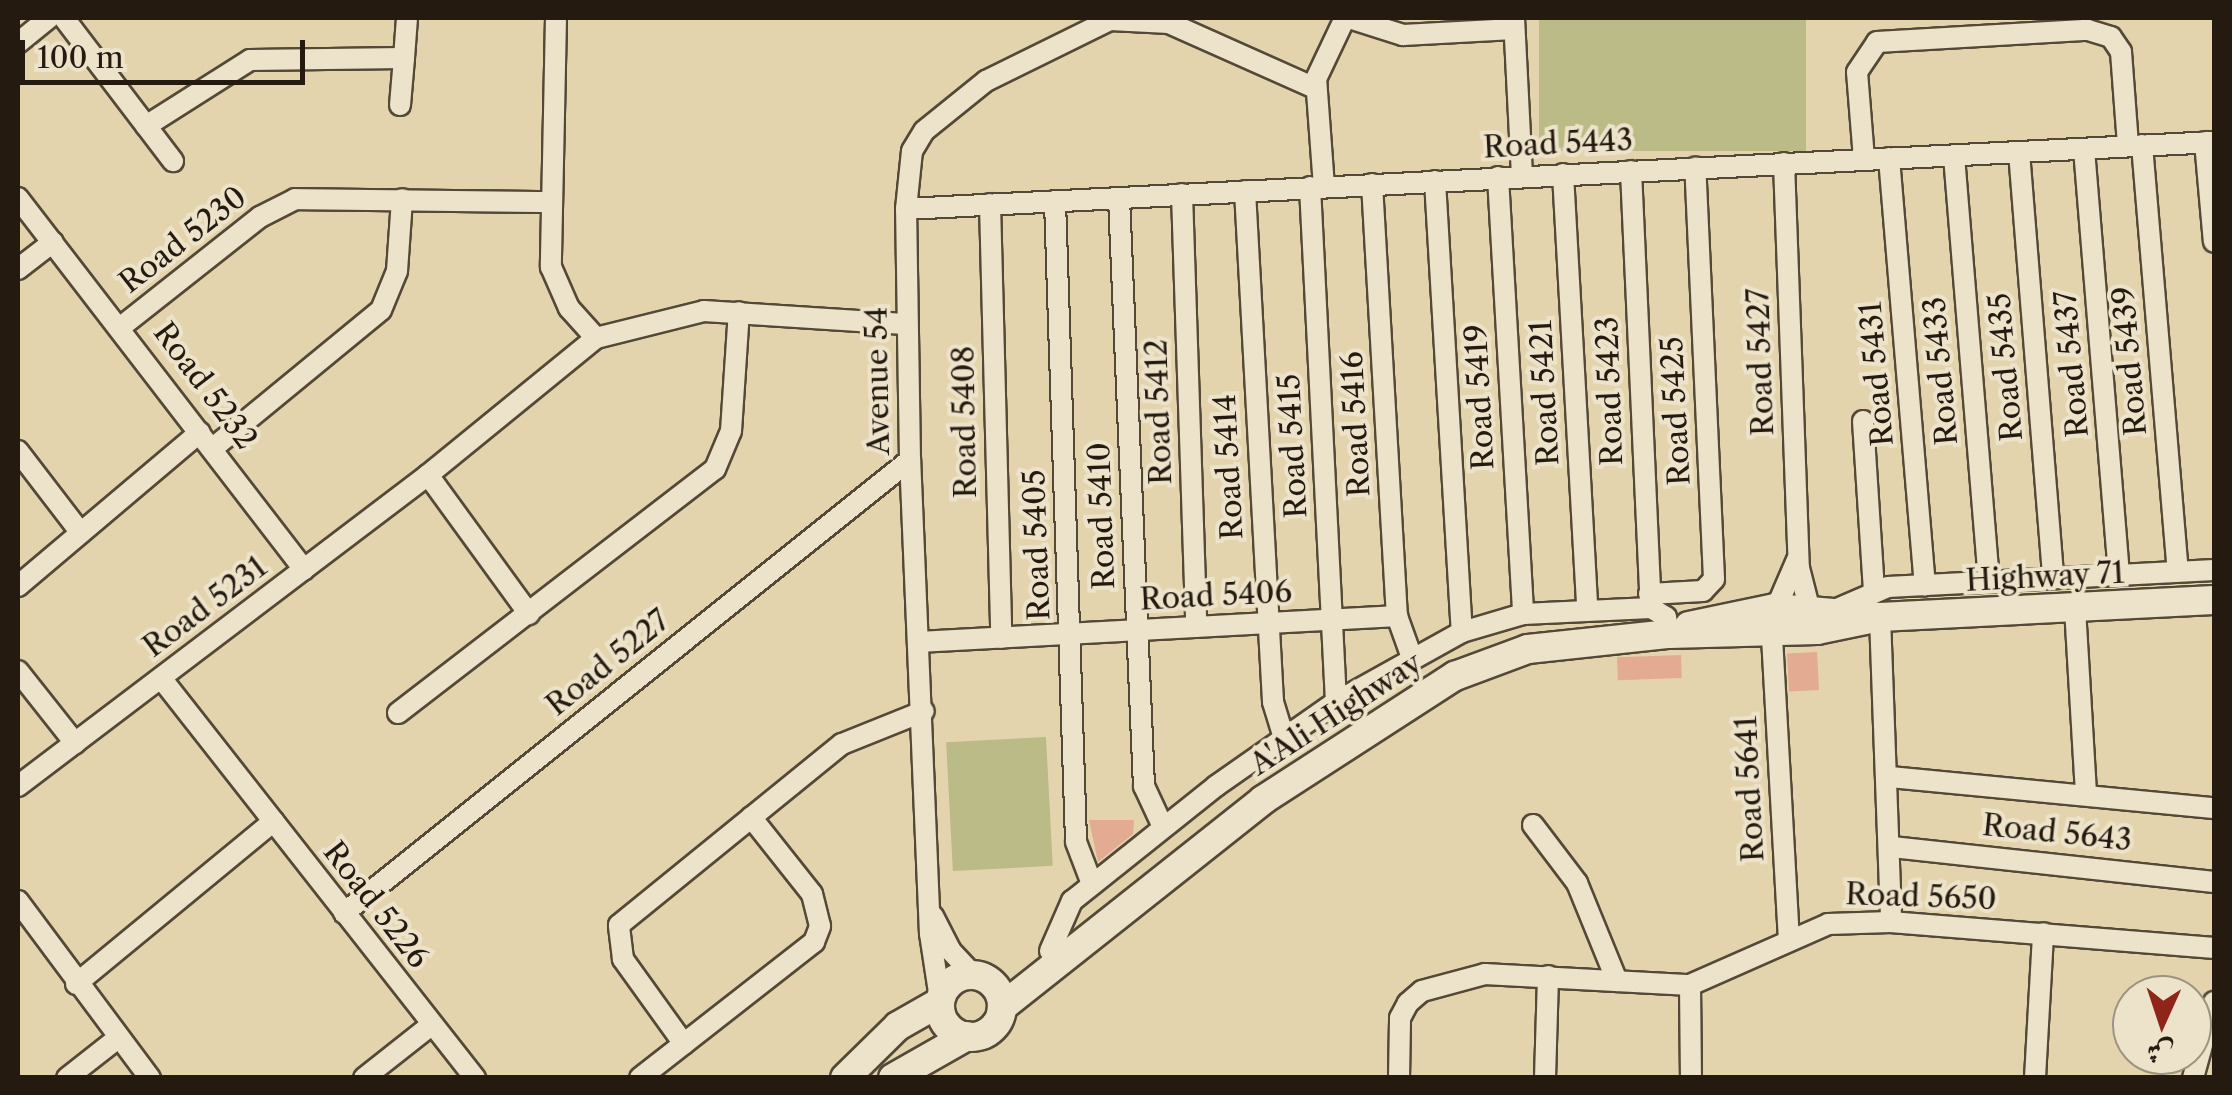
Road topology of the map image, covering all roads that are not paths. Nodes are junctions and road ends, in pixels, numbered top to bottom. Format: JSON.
{"nodes":[{"id":1,"x":49,"y":18,"type":"edge"},
{"id":2,"x":64,"y":18,"type":"edge"},
{"id":3,"x":407,"y":18,"type":"edge"},
{"id":4,"x":556,"y":18,"type":"edge"},
{"id":5,"x":1347,"y":18,"type":"edge"},
{"id":6,"x":1170,"y":20,"type":"edge"},
{"id":7,"x":1514,"y":23,"type":"edge"},
{"id":8,"x":18,"y":42,"type":"edge"},
{"id":9,"x":404,"y":58,"type":"junction"},
{"id":10,"x":1315,"y":88,"type":"junction"},
{"id":11,"x":400,"y":105,"type":"dead end"},
{"id":12,"x":146,"y":126,"type":"junction"},
{"id":13,"x":2210,"y":142,"type":"edge"},
{"id":14,"x":2135,"y":145,"type":"junction"},
{"id":15,"x":2084,"y":148,"type":"junction"},
{"id":16,"x":2019,"y":152,"type":"junction"},
{"id":17,"x":1954,"y":156,"type":"junction"},
{"id":18,"x":1888,"y":158,"type":"junction"},
{"id":19,"x":1864,"y":160,"type":"junction"},
{"id":20,"x":172,"y":161,"type":"dead end"},
{"id":21,"x":1784,"y":163,"type":"junction"},
{"id":22,"x":1695,"y":167,"type":"junction"},
{"id":23,"x":1631,"y":170,"type":"junction"},
{"id":24,"x":1563,"y":174,"type":"junction"},
{"id":25,"x":1522,"y":176,"type":"junction"},
{"id":26,"x":1498,"y":178,"type":"junction"},
{"id":27,"x":1435,"y":181,"type":"junction"},
{"id":28,"x":1372,"y":184,"type":"junction"},
{"id":29,"x":1317,"y":187,"type":"junction"},
{"id":30,"x":1245,"y":191,"type":"junction"},
{"id":31,"x":1182,"y":194,"type":"junction"},
{"id":32,"x":18,"y":198,"type":"edge"},
{"id":33,"x":1119,"y":198,"type":"junction"},
{"id":34,"x":402,"y":199,"type":"junction"},
{"id":35,"x":1055,"y":201,"type":"junction"},
{"id":36,"x":549,"y":202,"type":"junction"},
{"id":37,"x":990,"y":204,"type":"junction"},
{"id":38,"x":906,"y":209,"type":"junction"},
{"id":39,"x":53,"y":242,"type":"junction"},
{"id":40,"x":2214,"y":242,"type":"edge"},
{"id":41,"x":18,"y":270,"type":"edge"},
{"id":42,"x":739,"y":312,"type":"junction"},
{"id":43,"x":905,"y":324,"type":"junction"},
{"id":44,"x":122,"y":326,"type":"junction"},
{"id":45,"x":596,"y":338,"type":"junction"},
{"id":46,"x":1863,"y":421,"type":"dead end"},
{"id":47,"x":207,"y":440,"type":"junction"},
{"id":48,"x":18,"y":451,"type":"edge"},
{"id":49,"x":910,"y":460,"type":"junction"},
{"id":50,"x":428,"y":475,"type":"junction"},
{"id":51,"x":81,"y":533,"type":"junction"},
{"id":52,"x":1798,"y":558,"type":"junction"},
{"id":53,"x":304,"y":570,"type":"junction"},
{"id":54,"x":2214,"y":570,"type":"edge"},
{"id":55,"x":2178,"y":571,"type":"junction"},
{"id":56,"x":2120,"y":574,"type":"junction"},
{"id":57,"x":2053,"y":578,"type":"junction"},
{"id":58,"x":1989,"y":582,"type":"junction"},
{"id":59,"x":1930,"y":585,"type":"junction"},
{"id":60,"x":18,"y":586,"type":"edge"},
{"id":61,"x":2214,"y":600,"type":"edge"},
{"id":62,"x":1650,"y":601,"type":"junction"},
{"id":63,"x":1877,"y":604,"type":"junction"},
{"id":64,"x":1587,"y":608,"type":"junction"},
{"id":65,"x":2075,"y":608,"type":"junction"},
{"id":66,"x":529,"y":614,"type":"junction"},
{"id":67,"x":1522,"y":614,"type":"junction"},
{"id":68,"x":1397,"y":616,"type":"junction"},
{"id":69,"x":1918,"y":616,"type":"junction"},
{"id":70,"x":1817,"y":618,"type":"junction"},
{"id":71,"x":1332,"y":620,"type":"junction"},
{"id":72,"x":1773,"y":621,"type":"junction"},
{"id":73,"x":1268,"y":623,"type":"junction"},
{"id":74,"x":1196,"y":627,"type":"junction"},
{"id":75,"x":1136,"y":630,"type":"junction"},
{"id":76,"x":1462,"y":632,"type":"junction"},
{"id":77,"x":1670,"y":634,"type":"junction"},
{"id":78,"x":1070,"y":635,"type":"junction"},
{"id":79,"x":1001,"y":638,"type":"junction"},
{"id":80,"x":918,"y":642,"type":"junction"},
{"id":81,"x":1412,"y":658,"type":"junction"},
{"id":82,"x":18,"y":671,"type":"edge"},
{"id":83,"x":161,"y":678,"type":"junction"},
{"id":84,"x":1336,"y":702,"type":"junction"},
{"id":85,"x":924,"y":712,"type":"junction"},
{"id":86,"x":398,"y":713,"type":"dead end"},
{"id":87,"x":1284,"y":737,"type":"junction"},
{"id":88,"x":76,"y":743,"type":"junction"},
{"id":89,"x":1890,"y":777,"type":"junction"},
{"id":90,"x":18,"y":786,"type":"edge"},
{"id":91,"x":2086,"y":795,"type":"junction"},
{"id":92,"x":2214,"y":808,"type":"edge"},
{"id":93,"x":751,"y":816,"type":"junction"},
{"id":94,"x":274,"y":821,"type":"junction"},
{"id":95,"x":1533,"y":825,"type":"dead end"},
{"id":96,"x":1163,"y":828,"type":"junction"},
{"id":97,"x":1892,"y":847,"type":"junction"},
{"id":98,"x":2214,"y":882,"type":"edge"},
{"id":99,"x":1092,"y":884,"type":"junction"},
{"id":100,"x":18,"y":901,"type":"edge"},
{"id":101,"x":930,"y":910,"type":"junction"},
{"id":102,"x":1129,"y":910,"type":"junction"},
{"id":103,"x":344,"y":913,"type":"junction"},
{"id":104,"x":1892,"y":922,"type":"junction"},
{"id":105,"x":2043,"y":932,"type":"junction"},
{"id":106,"x":1789,"y":941,"type":"junction"},
{"id":107,"x":2214,"y":948,"type":"edge"},
{"id":108,"x":1050,"y":952,"type":"junction"},
{"id":109,"x":1548,"y":976,"type":"junction"},
{"id":110,"x":980,"y":977,"type":"junction"},
{"id":111,"x":1618,"y":981,"type":"junction"},
{"id":112,"x":76,"y":984,"type":"junction"},
{"id":113,"x":1690,"y":985,"type":"junction"},
{"id":114,"x":940,"y":1001,"type":"junction"},
{"id":115,"x":2214,"y":1002,"type":"edge"},
{"id":116,"x":1002,"y":1006,"type":"junction"},
{"id":117,"x":431,"y":1025,"type":"junction"},
{"id":118,"x":967,"y":1036,"type":"junction"},
{"id":119,"x":118,"y":1038,"type":"junction"},
{"id":120,"x":684,"y":1044,"type":"junction"},
{"id":121,"x":67,"y":1078,"type":"edge"},
{"id":122,"x":150,"y":1078,"type":"edge"},
{"id":123,"x":364,"y":1078,"type":"edge"},
{"id":124,"x":475,"y":1078,"type":"edge"},
{"id":125,"x":640,"y":1078,"type":"edge"},
{"id":126,"x":845,"y":1078,"type":"edge"},
{"id":127,"x":893,"y":1078,"type":"edge"},
{"id":128,"x":1399,"y":1078,"type":"edge"},
{"id":129,"x":1545,"y":1078,"type":"edge"},
{"id":130,"x":1691,"y":1078,"type":"edge"},
{"id":131,"x":2035,"y":1078,"type":"edge"},
{"id":132,"x":2192,"y":1078,"type":"edge"}],
"edges":[{"from":1,"to":8,"type":"street"},
{"from":2,"to":12,"type":"street"},
{"from":3,"to":9,"type":"street"},
{"from":4,"to":36,"type":"street"},
{"from":5,"to":7,"type":"street","name":"Road 5415"},
{"from":5,"to":10,"type":"street","name":"Road 5415"},
{"from":6,"to":10,"type":"street"},
{"from":6,"to":38,"type":"street","name":"Avenue 54"},
{"from":7,"to":25,"type":"street","name":"Road 5415"},
{"from":9,"to":11,"type":"street"},
{"from":9,"to":12,"type":"street"},
{"from":10,"to":29,"type":"street","name":"Road 5415"},
{"from":12,"to":20,"type":"street"},
{"from":13,"to":14,"type":"street","name":"Road 5443"},
{"from":13,"to":40,"type":"street"},
{"from":14,"to":15,"type":"street","name":"Road 5443"},
{"from":14,"to":19,"type":"street","name":"Road 5439"},
{"from":14,"to":55,"type":"street","name":"Road 5439"},
{"from":15,"to":16,"type":"street","name":"Road 5443"},
{"from":15,"to":56,"type":"street","name":"Road 5437"},
{"from":16,"to":17,"type":"street","name":"Road 5443"},
{"from":16,"to":57,"type":"street","name":"Road 5435"},
{"from":17,"to":18,"type":"street","name":"Road 5443"},
{"from":17,"to":58,"type":"street","name":"Road 5433"},
{"from":18,"to":19,"type":"street","name":"Road 5443"},
{"from":18,"to":59,"type":"street","name":"Road 5431"},
{"from":19,"to":21,"type":"street","name":"Road 5443"},
{"from":21,"to":22,"type":"street","name":"Road 5443"},
{"from":21,"to":52,"type":"street","name":"Road 5427"},
{"from":22,"to":23,"type":"street","name":"Road 5443"},
{"from":22,"to":62,"type":"street","name":"Road 5425"},
{"from":23,"to":24,"type":"street","name":"Road 5443"},
{"from":23,"to":62,"type":"street","name":"Road 5423"},
{"from":24,"to":25,"type":"street","name":"Road 5443"},
{"from":24,"to":64,"type":"street","name":"Road 5421"},
{"from":25,"to":26,"type":"street","name":"Road 5443"},
{"from":26,"to":27,"type":"street","name":"Road 5443"},
{"from":26,"to":67,"type":"street","name":"Road 5419"},
{"from":27,"to":28,"type":"street","name":"Road 5443"},
{"from":27,"to":76,"type":"street"},
{"from":28,"to":29,"type":"street","name":"Road 5443"},
{"from":28,"to":68,"type":"street","name":"Road 5416"},
{"from":29,"to":30,"type":"street","name":"Road 5443"},
{"from":29,"to":71,"type":"street","name":"Road 5415"},
{"from":30,"to":31,"type":"street","name":"Road 5443"},
{"from":30,"to":73,"type":"street","name":"Road 5414"},
{"from":31,"to":33,"type":"street","name":"Road 5443"},
{"from":31,"to":74,"type":"street","name":"Road 5412"},
{"from":32,"to":39,"type":"street","name":"Road 5232"},
{"from":33,"to":35,"type":"street","name":"Road 5443"},
{"from":33,"to":75,"type":"street","name":"Road 5410"},
{"from":34,"to":36,"type":"street","name":"Road 5230"},
{"from":34,"to":44,"type":"street","name":"Road 5230"},
{"from":34,"to":47,"type":"street"},
{"from":35,"to":37,"type":"street","name":"Road 5443"},
{"from":35,"to":78,"type":"street","name":"Road 5405"},
{"from":36,"to":45,"type":"street"},
{"from":37,"to":38,"type":"street","name":"Road 5443"},
{"from":37,"to":79,"type":"street","name":"Road 5408"},
{"from":38,"to":43,"type":"street","name":"Avenue 54"},
{"from":39,"to":41,"type":"street"},
{"from":39,"to":44,"type":"street","name":"Road 5232"},
{"from":42,"to":43,"type":"street","name":"Road 5231"},
{"from":42,"to":45,"type":"street","name":"Road 5231"},
{"from":42,"to":66,"type":"street"},
{"from":43,"to":49,"type":"street","name":"Avenue 54"},
{"from":44,"to":47,"type":"street","name":"Road 5232"},
{"from":45,"to":50,"type":"street","name":"Road 5231"},
{"from":46,"to":63,"type":"street"},
{"from":47,"to":51,"type":"street"},
{"from":47,"to":53,"type":"street","name":"Road 5232"},
{"from":48,"to":51,"type":"street"},
{"from":49,"to":80,"type":"street","name":"Avenue 54"},
{"from":49,"to":103,"type":"street","name":"Road 5227"},
{"from":50,"to":53,"type":"street","name":"Road 5231"},
{"from":50,"to":66,"type":"street"},
{"from":51,"to":60,"type":"street"},
{"from":52,"to":70,"type":"street","name":"Road 5427"},
{"from":52,"to":72,"type":"street","name":"Road 5427"},
{"from":53,"to":83,"type":"street","name":"Road 5231"},
{"from":54,"to":55,"type":"street"},
{"from":55,"to":56,"type":"street"},
{"from":56,"to":57,"type":"street"},
{"from":57,"to":58,"type":"street"},
{"from":58,"to":59,"type":"street"},
{"from":59,"to":63,"type":"street"},
{"from":59,"to":69,"type":"street"},
{"from":61,"to":65,"type":"street","name":"Highway 71"},
{"from":62,"to":64,"type":"street"},
{"from":62,"to":77,"type":"street"},
{"from":63,"to":69,"type":"street","name":"Highway 71"},
{"from":63,"to":70,"type":"street","name":"A'Ali Highway"},
{"from":63,"to":89,"type":"street"},
{"from":64,"to":67,"type":"street"},
{"from":65,"to":69,"type":"street","name":"Highway 71"},
{"from":65,"to":91,"type":"street"},
{"from":66,"to":86,"type":"street"},
{"from":67,"to":76,"type":"street"},
{"from":68,"to":71,"type":"street","name":"Road 5406"},
{"from":68,"to":81,"type":"street","name":"Road 5416"},
{"from":70,"to":72,"type":"street","name":"A'Ali Highway"},
{"from":71,"to":73,"type":"street","name":"Road 5406"},
{"from":71,"to":84,"type":"street","name":"Road 5415"},
{"from":72,"to":77,"type":"street","name":"A'Ali Highway"},
{"from":72,"to":106,"type":"street","name":"Road 5641"},
{"from":73,"to":74,"type":"street","name":"Road 5406"},
{"from":73,"to":87,"type":"street","name":"Road 5414"},
{"from":74,"to":75,"type":"street","name":"Road 5406"},
{"from":75,"to":78,"type":"street","name":"Road 5406"},
{"from":75,"to":96,"type":"street","name":"Road 5410"},
{"from":76,"to":81,"type":"street"},
{"from":77,"to":102,"type":"street","name":"A'Ali Highway"},
{"from":78,"to":79,"type":"street","name":"Road 5406"},
{"from":78,"to":99,"type":"street","name":"Road 5405"},
{"from":79,"to":80,"type":"street","name":"Road 5406"},
{"from":80,"to":85,"type":"street","name":"Avenue 54"},
{"from":81,"to":84,"type":"street"},
{"from":82,"to":88,"type":"street"},
{"from":83,"to":88,"type":"street","name":"Road 5231"},
{"from":83,"to":94,"type":"street","name":"Road 5226"},
{"from":84,"to":87,"type":"street"},
{"from":85,"to":93,"type":"street"},
{"from":85,"to":101,"type":"street","name":"Avenue 54"},
{"from":87,"to":96,"type":"street"},
{"from":88,"to":90,"type":"street","name":"Road 5231"},
{"from":89,"to":91,"type":"street"},
{"from":89,"to":97,"type":"street"},
{"from":91,"to":92,"type":"street"},
{"from":93,"to":120,"type":"street"},
{"from":93,"to":120,"type":"street"},
{"from":94,"to":103,"type":"street","name":"Road 5226"},
{"from":94,"to":112,"type":"street"},
{"from":95,"to":111,"type":"street"},
{"from":96,"to":99,"type":"street"},
{"from":97,"to":98,"type":"street","name":"Road 5643"},
{"from":97,"to":104,"type":"street"},
{"from":99,"to":108,"type":"street"},
{"from":100,"to":112,"type":"street"},
{"from":101,"to":110,"type":"street","name":"Avenue 54"},
{"from":101,"to":114,"type":"street","name":"Avenue 54"},
{"from":102,"to":108,"type":"street","name":"A'Ali Highway"},
{"from":102,"to":116,"type":"street","name":"A'Ali Highway"},
{"from":103,"to":117,"type":"street","name":"Road 5226"},
{"from":104,"to":105,"type":"street","name":"Road 5650"},
{"from":104,"to":106,"type":"street","name":"Road 5650"},
{"from":105,"to":107,"type":"street","name":"Road 5650"},
{"from":105,"to":131,"type":"street"},
{"from":106,"to":113,"type":"street","name":"Road 5650"},
{"from":108,"to":110,"type":"street","name":"A'Ali Highway"},
{"from":109,"to":111,"type":"street"},
{"from":109,"to":128,"type":"street"},
{"from":109,"to":129,"type":"street"},
{"from":110,"to":114,"type":"street"},
{"from":110,"to":116,"type":"street"},
{"from":111,"to":113,"type":"street"},
{"from":112,"to":119,"type":"street"},
{"from":113,"to":130,"type":"street"},
{"from":114,"to":118,"type":"street"},
{"from":114,"to":126,"type":"street"},
{"from":115,"to":132,"type":"street"},
{"from":116,"to":118,"type":"street"},
{"from":117,"to":123,"type":"street"},
{"from":117,"to":124,"type":"street","name":"Road 5226"},
{"from":118,"to":127,"type":"street"},
{"from":119,"to":121,"type":"street"},
{"from":119,"to":122,"type":"street"},
{"from":120,"to":125,"type":"street"}]}
